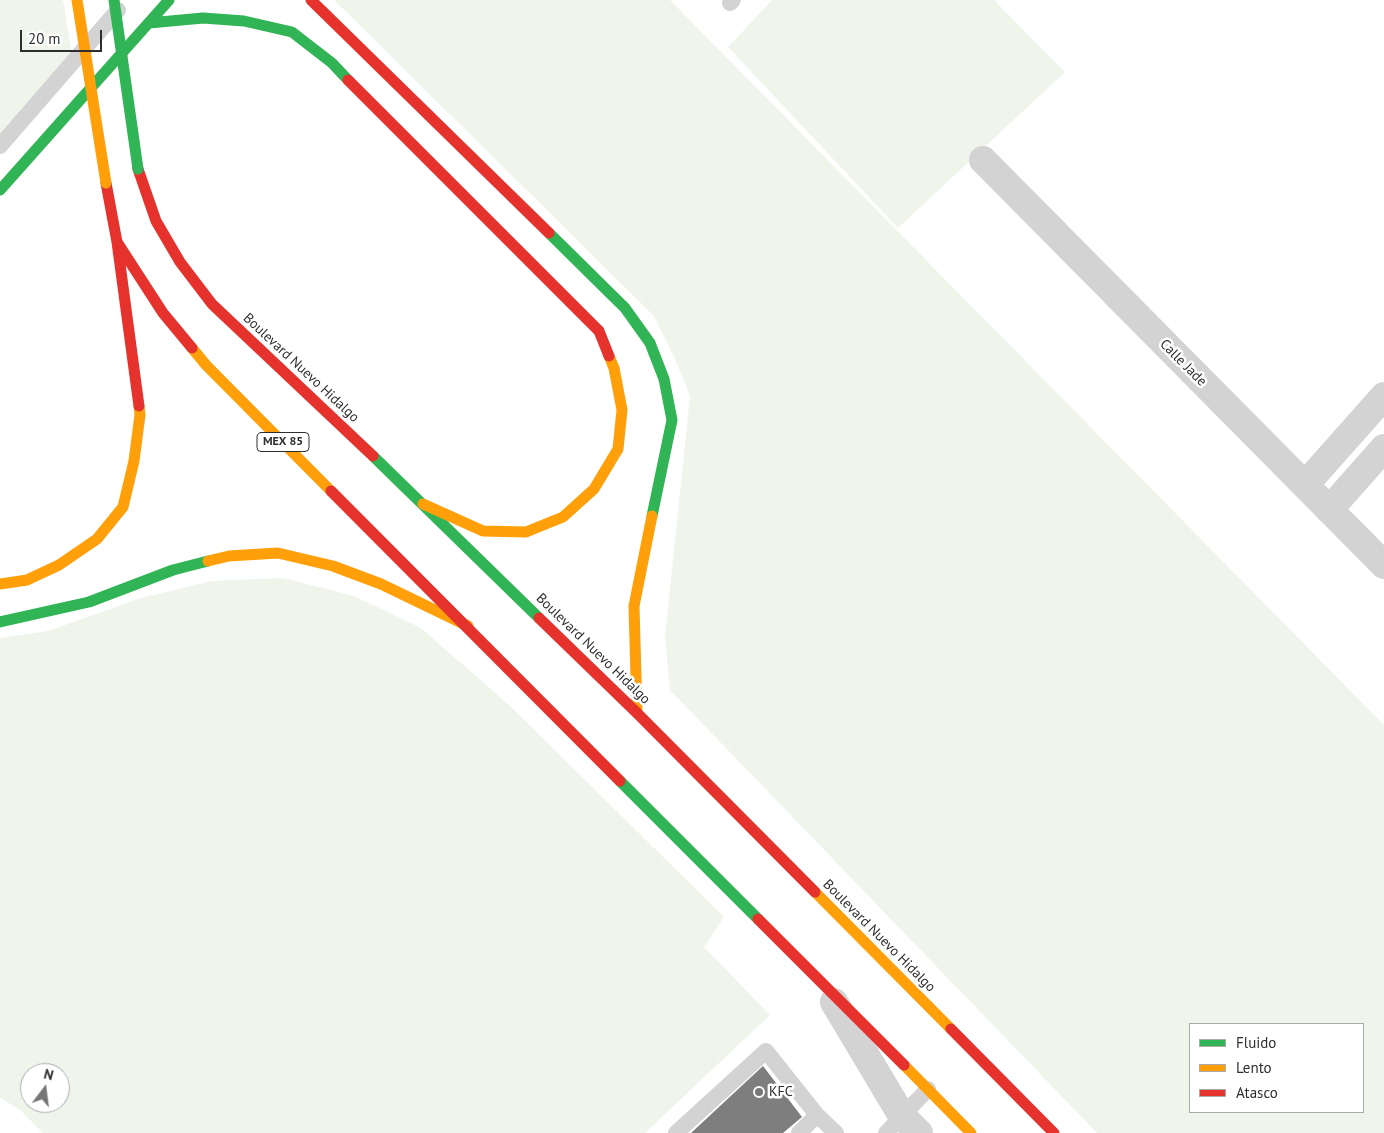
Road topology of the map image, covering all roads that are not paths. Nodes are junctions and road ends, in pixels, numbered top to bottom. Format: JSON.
{"nodes":[{"id":1,"x":77,"y":0,"type":"edge"},
{"id":2,"x":114,"y":0,"type":"edge"},
{"id":3,"x":127,"y":0,"type":"edge"},
{"id":4,"x":169,"y":0,"type":"edge"},
{"id":5,"x":311,"y":0,"type":"edge"},
{"id":6,"x":149,"y":23,"type":"junction"},
{"id":7,"x":0,"y":146,"type":"edge"},
{"id":8,"x":983,"y":160,"type":"dead end"},
{"id":9,"x":0,"y":190,"type":"edge"},
{"id":10,"x":117,"y":242,"type":"junction"},
{"id":11,"x":1384,"y":396,"type":"edge"},
{"id":12,"x":1384,"y":448,"type":"edge"},
{"id":13,"x":1305,"y":486,"type":"junction"},
{"id":14,"x":423,"y":504,"type":"junction"},
{"id":15,"x":1329,"y":510,"type":"junction"},
{"id":16,"x":1384,"y":565,"type":"edge"},
{"id":17,"x":0,"y":584,"type":"edge"},
{"id":18,"x":0,"y":622,"type":"edge"},
{"id":19,"x":468,"y":626,"type":"junction"},
{"id":20,"x":637,"y":713,"type":"junction"},
{"id":21,"x":824,"y":985,"type":"junction"},
{"id":22,"x":928,"y":1089,"type":"junction"},
{"id":23,"x":817,"y":1115,"type":"junction"},
{"id":24,"x":902,"y":1127,"type":"edge"},
{"id":25,"x":676,"y":1133,"type":"edge"},
{"id":26,"x":799,"y":1133,"type":"edge"},
{"id":27,"x":836,"y":1133,"type":"edge"},
{"id":28,"x":971,"y":1133,"type":"edge"},
{"id":29,"x":1054,"y":1133,"type":"edge"}],
"edges":[{"from":1,"to":10,"type":"main road","number":"MEX 85","bridge":true},
{"from":2,"to":14,"type":"main road","name":"Boulevard Nuevo Hidalgo","bridge":true},
{"from":3,"to":7,"type":"lane"},
{"from":4,"to":6,"type":"main road"},
{"from":5,"to":20,"type":"main road"},
{"from":6,"to":9,"type":"main road"},
{"from":6,"to":14,"type":"main road"},
{"from":8,"to":13,"type":"street","name":"Calle Jade"},
{"from":10,"to":17,"type":"main road"},
{"from":10,"to":19,"type":"main road","number":"MEX 85"},
{"from":11,"to":13,"type":"street"},
{"from":12,"to":15,"type":"street"},
{"from":13,"to":15,"type":"street","name":"Calle Jade"},
{"from":14,"to":20,"type":"main road","name":"Boulevard Nuevo Hidalgo"},
{"from":15,"to":16,"type":"street","name":"Calle Jade"},
{"from":18,"to":19,"type":"main road"},
{"from":19,"to":21,"type":"main road"},
{"from":20,"to":29,"type":"main road","name":"Boulevard Nuevo Hidalgo"},
{"from":21,"to":22,"type":"main road"},
{"from":21,"to":24,"type":"street"},
{"from":22,"to":24,"type":"lane"},
{"from":22,"to":28,"type":"main road"},
{"from":23,"to":25,"type":"lane"},
{"from":23,"to":26,"type":"lane"},
{"from":23,"to":27,"type":"lane"}]}
